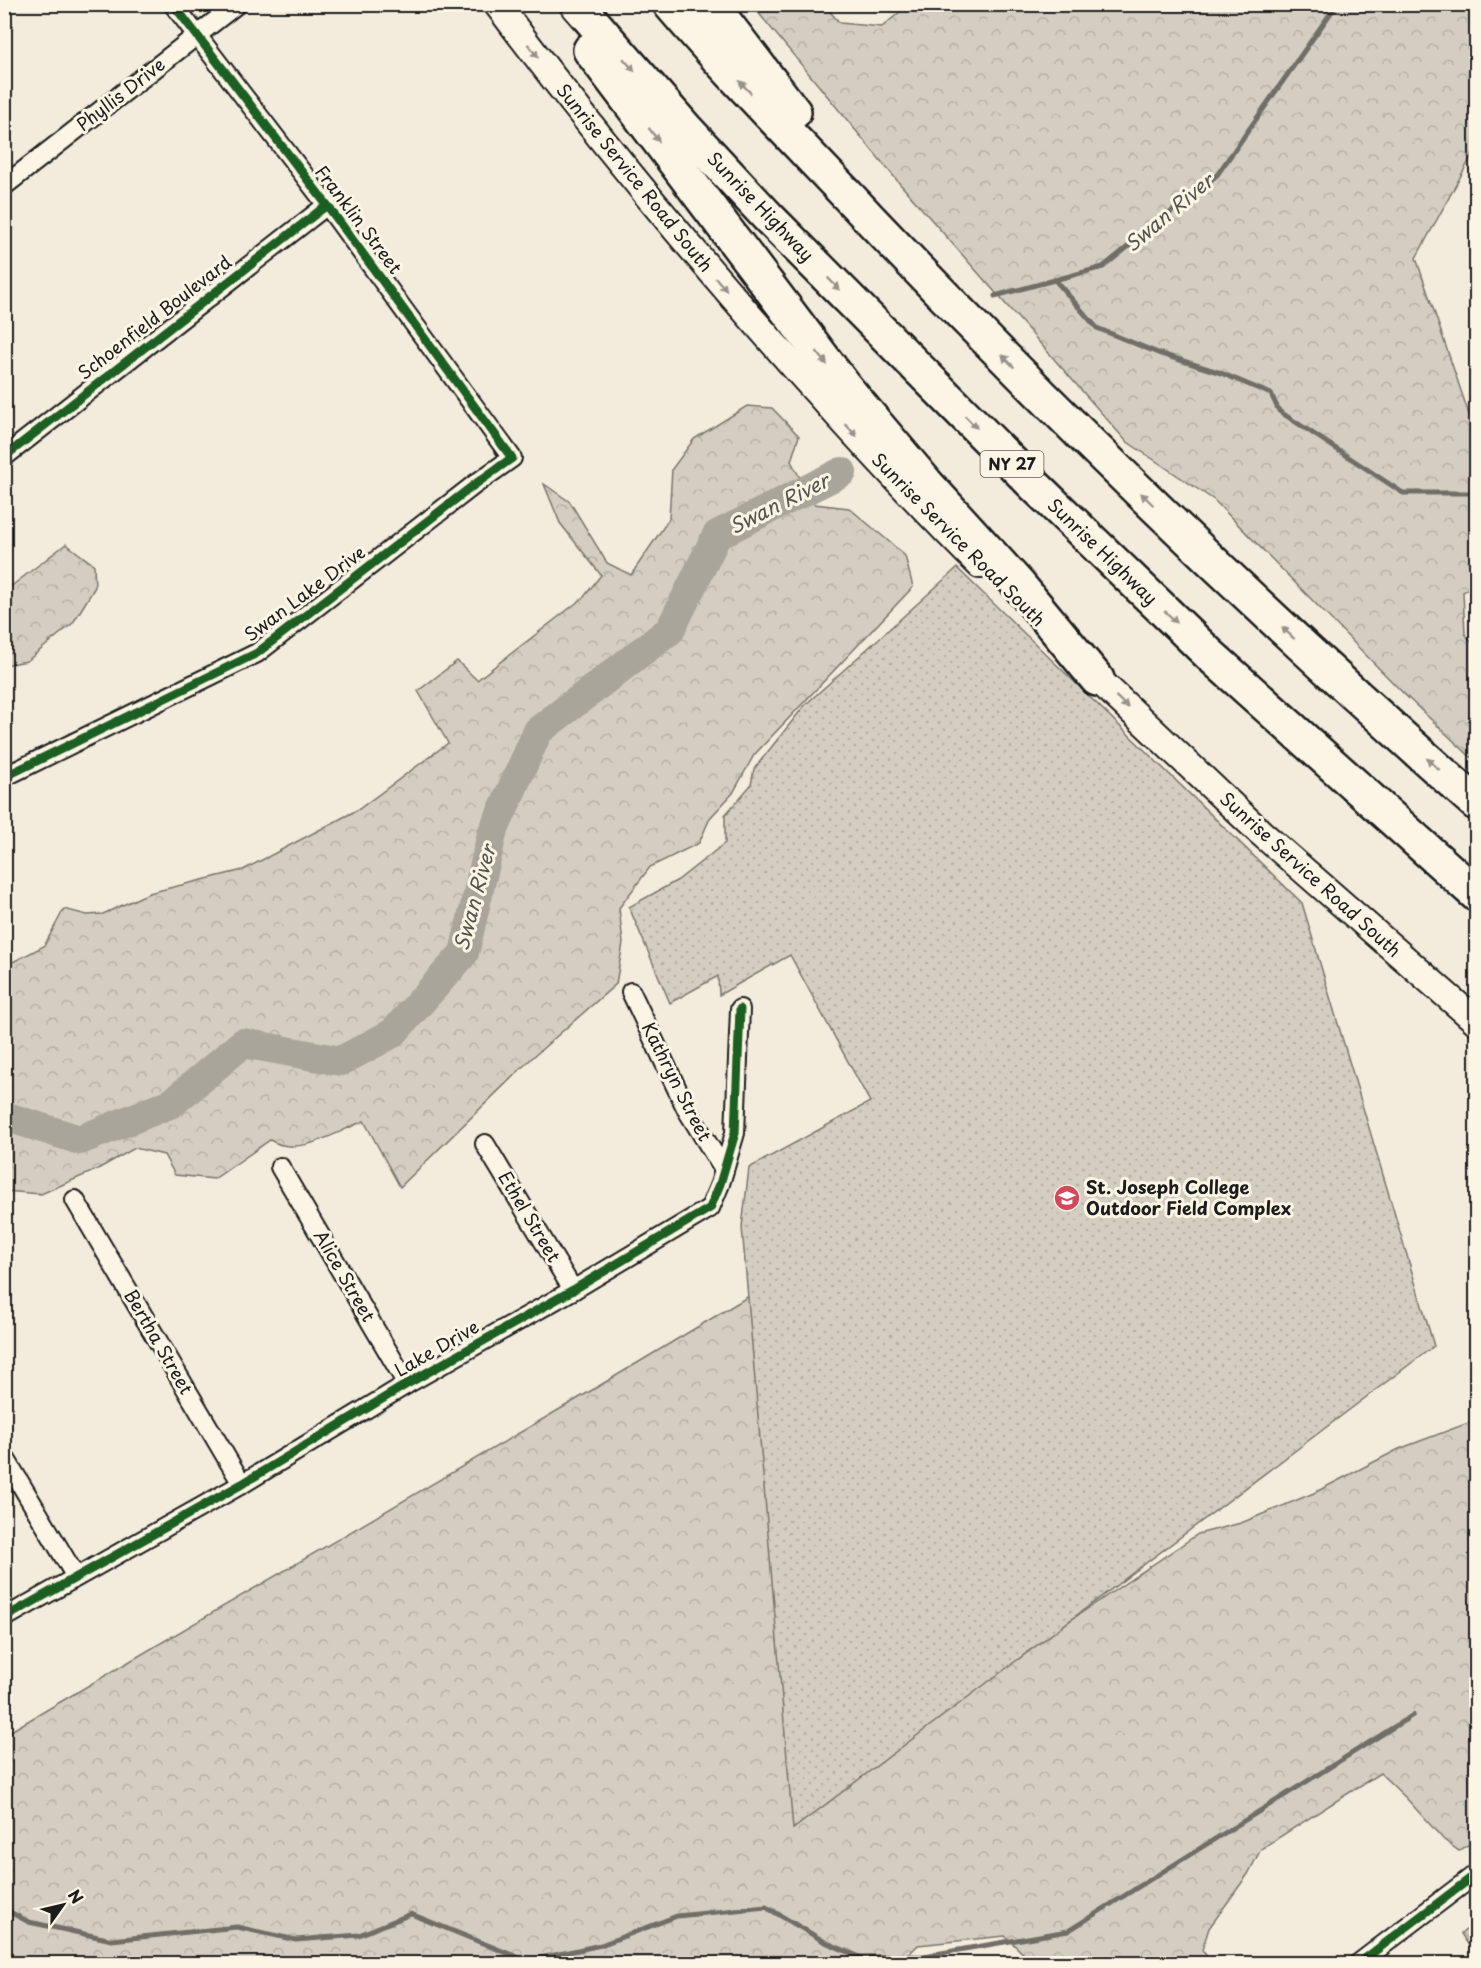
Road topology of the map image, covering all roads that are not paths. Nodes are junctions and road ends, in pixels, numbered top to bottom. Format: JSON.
{"nodes":[{"id":1,"x":173,"y":4,"type":"edge"},
{"id":2,"x":237,"y":4,"type":"edge"},
{"id":3,"x":497,"y":4,"type":"edge"},
{"id":4,"x":557,"y":4,"type":"edge"},
{"id":5,"x":577,"y":4,"type":"edge"},
{"id":6,"x":670,"y":4,"type":"edge"},
{"id":7,"x":711,"y":4,"type":"edge"},
{"id":8,"x":196,"y":35,"type":"junction"},
{"id":9,"x":4,"y":186,"type":"edge"},
{"id":10,"x":327,"y":205,"type":"junction"},
{"id":11,"x":901,"y":251,"type":"junction"},
{"id":12,"x":4,"y":457,"type":"edge"},
{"id":13,"x":512,"y":458,"type":"joint"},
{"id":14,"x":1096,"y":679,"type":"junction"},
{"id":15,"x":4,"y":777,"type":"edge"},
{"id":16,"x":1476,"y":802,"type":"edge"},
{"id":17,"x":1476,"y":894,"type":"edge"},
{"id":18,"x":631,"y":992,"type":"dead end"},
{"id":19,"x":740,"y":1009,"type":"dead end"},
{"id":20,"x":1476,"y":1021,"type":"edge"},
{"id":21,"x":485,"y":1144,"type":"dead end"},
{"id":22,"x":280,"y":1167,"type":"dead end"},
{"id":23,"x":724,"y":1170,"type":"junction"},
{"id":24,"x":75,"y":1200,"type":"dead end"},
{"id":25,"x":573,"y":1290,"type":"junction"},
{"id":26,"x":407,"y":1384,"type":"junction"},
{"id":27,"x":4,"y":1456,"type":"edge"},
{"id":28,"x":242,"y":1484,"type":"junction"},
{"id":29,"x":76,"y":1577,"type":"junction"},
{"id":30,"x":4,"y":1618,"type":"edge"},
{"id":31,"x":1476,"y":1874,"type":"edge"},
{"id":32,"x":1358,"y":1964,"type":"edge"}],
"edges":[{"from":1,"to":8,"type":"street","name":"Franklin Street"},
{"from":2,"to":8,"type":"street","name":"Phyllis Drive"},
{"from":3,"to":14,"type":"main road","name":"Sunrise Service Road South","one_way":true},
{"from":4,"to":14,"type":"highway","one_way":true},
{"from":5,"to":17,"type":"highway","name":"Sunrise Highway","number":"NY 27","one_way":true},
{"from":11,"to":6,"type":"highway","one_way":true},
{"from":7,"to":11,"type":"highway"},
{"from":8,"to":9,"type":"street","name":"Phyllis Drive"},
{"from":8,"to":10,"type":"street","name":"Franklin Street"},
{"from":10,"to":12,"type":"street","name":"Schoenfield Boulevard"},
{"from":10,"to":13,"type":"street","name":"Franklin Street"},
{"from":16,"to":11,"type":"highway","one_way":true},
{"from":13,"to":15,"type":"street","name":"Swan Lake Drive"},
{"from":14,"to":20,"type":"main road","name":"Sunrise Service Road South","one_way":true},
{"from":18,"to":23,"type":"street","name":"Kathryn Street"},
{"from":19,"to":23,"type":"street","name":"Lake Drive"},
{"from":21,"to":25,"type":"street","name":"Ethel Street"},
{"from":22,"to":26,"type":"street","name":"Alice Street"},
{"from":23,"to":25,"type":"street","name":"Lake Drive"},
{"from":24,"to":28,"type":"street","name":"Bertha Street"},
{"from":25,"to":26,"type":"street","name":"Lake Drive"},
{"from":26,"to":28,"type":"street","name":"Lake Drive"},
{"from":27,"to":29,"type":"street"},
{"from":28,"to":29,"type":"street","name":"Lake Drive"},
{"from":29,"to":30,"type":"street","name":"Lake Drive"},
{"from":31,"to":32,"type":"street"}]}
